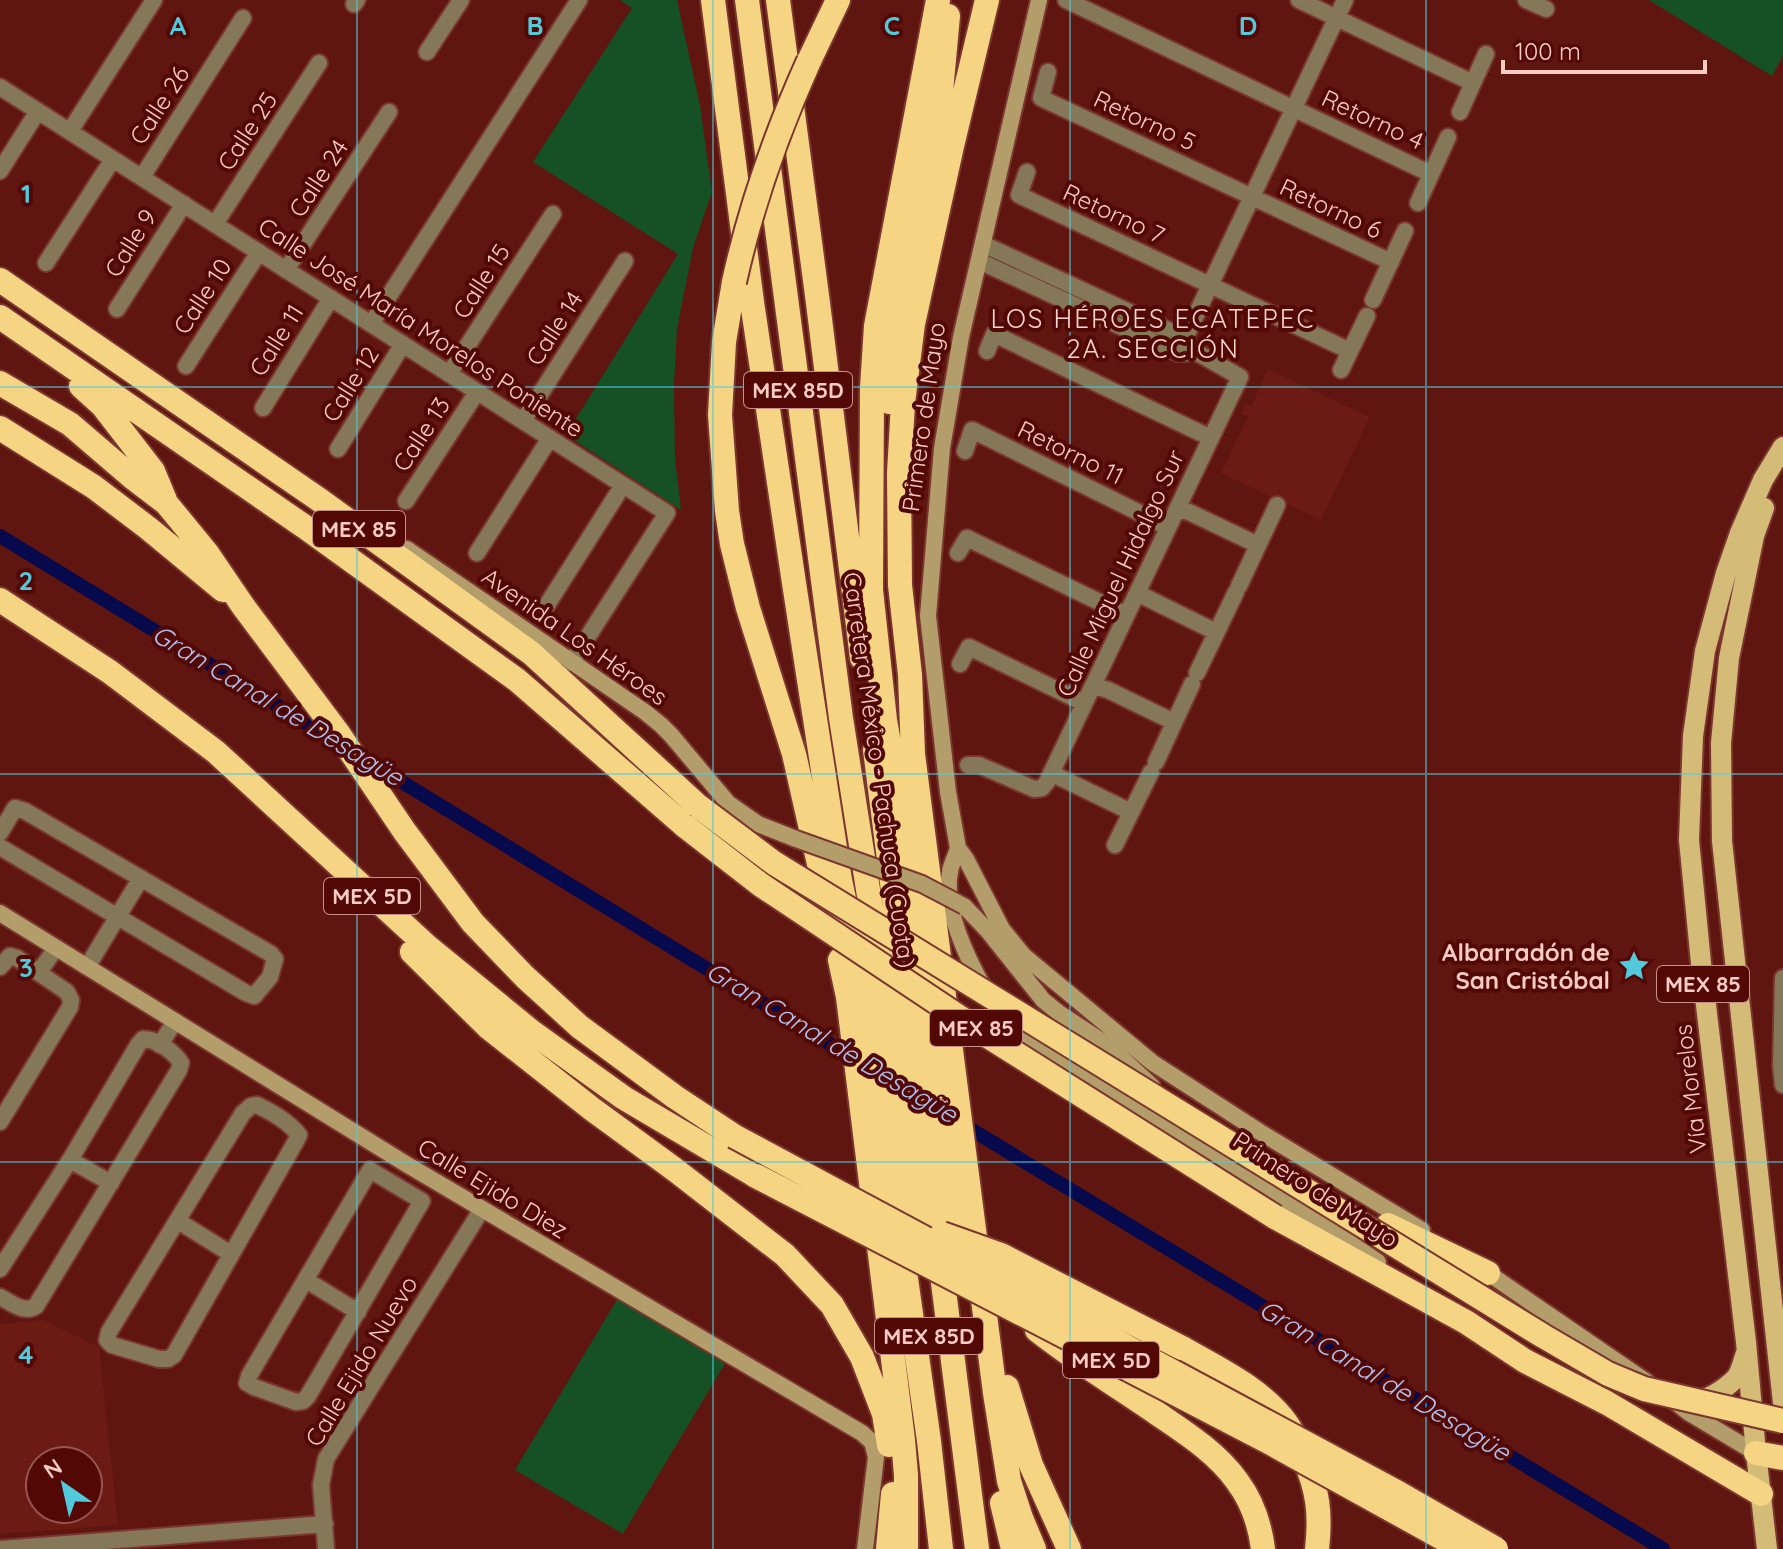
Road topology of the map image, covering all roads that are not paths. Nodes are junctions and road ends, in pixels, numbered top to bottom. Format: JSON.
{"nodes":[{"id":1,"x":154,"y":0,"type":"edge"},
{"id":2,"x":461,"y":0,"type":"edge"},
{"id":3,"x":579,"y":0,"type":"edge"},
{"id":4,"x":713,"y":0,"type":"edge"},
{"id":5,"x":747,"y":0,"type":"edge"},
{"id":6,"x":778,"y":0,"type":"edge"},
{"id":7,"x":838,"y":0,"type":"edge"},
{"id":8,"x":938,"y":0,"type":"edge"},
{"id":9,"x":948,"y":0,"type":"edge"},
{"id":10,"x":987,"y":0,"type":"edge"},
{"id":11,"x":1039,"y":0,"type":"edge"},
{"id":12,"x":1066,"y":0,"type":"edge"},
{"id":13,"x":1299,"y":0,"type":"edge"},
{"id":14,"x":1345,"y":0,"type":"edge"},
{"id":15,"x":1526,"y":0,"type":"edge"},
{"id":16,"x":1546,"y":9,"type":"dead end"},
{"id":17,"x":243,"y":18,"type":"dead end"},
{"id":18,"x":1337,"y":18,"type":"junction"},
{"id":19,"x":427,"y":52,"type":"dead end"},
{"id":20,"x":1486,"y":54,"type":"dead end"},
{"id":21,"x":319,"y":63,"type":"dead end"},
{"id":22,"x":1048,"y":72,"type":"dead end"},
{"id":23,"x":1473,"y":83,"type":"junction"},
{"id":24,"x":0,"y":87,"type":"edge"},
{"id":25,"x":1294,"y":108,"type":"junction"},
{"id":26,"x":38,"y":111,"type":"junction"},
{"id":27,"x":389,"y":112,"type":"dead end"},
{"id":28,"x":1460,"y":112,"type":"dead end"},
{"id":29,"x":70,"y":131,"type":"junction"},
{"id":30,"x":1448,"y":137,"type":"dead end"},
{"id":31,"x":113,"y":159,"type":"junction"},
{"id":32,"x":0,"y":171,"type":"edge"},
{"id":33,"x":1027,"y":172,"type":"dead end"},
{"id":34,"x":1431,"y":174,"type":"junction"},
{"id":35,"x":142,"y":177,"type":"junction"},
{"id":36,"x":1252,"y":197,"type":"junction"},
{"id":37,"x":1418,"y":203,"type":"dead end"},
{"id":38,"x":184,"y":204,"type":"junction"},
{"id":39,"x":553,"y":214,"type":"dead end"},
{"id":40,"x":215,"y":224,"type":"junction"},
{"id":41,"x":1405,"y":231,"type":"dead end"},
{"id":42,"x":983,"y":244,"type":"junction"},
{"id":43,"x":259,"y":252,"type":"junction"},
{"id":44,"x":625,"y":261,"type":"dead end"},
{"id":45,"x":979,"y":261,"type":"junction"},
{"id":46,"x":1391,"y":262,"type":"junction"},
{"id":47,"x":46,"y":263,"type":"dead end"},
{"id":48,"x":0,"y":269,"type":"edge"},
{"id":49,"x":286,"y":270,"type":"junction"},
{"id":50,"x":1033,"y":276,"type":"junction"},
{"id":51,"x":0,"y":279,"type":"edge"},
{"id":52,"x":1210,"y":285,"type":"junction"},
{"id":53,"x":37,"y":293,"type":"junction"},
{"id":54,"x":331,"y":298,"type":"junction"},
{"id":55,"x":117,"y":309,"type":"dead end"},
{"id":56,"x":0,"y":317,"type":"edge"},
{"id":57,"x":371,"y":324,"type":"junction"},
{"id":58,"x":0,"y":329,"type":"edge"},
{"id":59,"x":403,"y":344,"type":"junction"},
{"id":60,"x":1181,"y":346,"type":"junction"},
{"id":61,"x":987,"y":351,"type":"dead end"},
{"id":62,"x":1350,"y":351,"type":"junction"},
{"id":63,"x":186,"y":366,"type":"dead end"},
{"id":64,"x":1341,"y":370,"type":"dead end"},
{"id":65,"x":449,"y":374,"type":"junction"},
{"id":66,"x":0,"y":383,"type":"edge"},
{"id":67,"x":477,"y":392,"type":"junction"},
{"id":68,"x":263,"y":408,"type":"dead end"},
{"id":69,"x":523,"y":421,"type":"junction"},
{"id":70,"x":0,"y":428,"type":"edge"},
{"id":71,"x":550,"y":438,"type":"junction"},
{"id":72,"x":1211,"y":438,"type":"junction"},
{"id":73,"x":338,"y":449,"type":"dead end"},
{"id":74,"x":1783,"y":449,"type":"edge"},
{"id":75,"x":965,"y":451,"type":"dead end"},
{"id":76,"x":623,"y":485,"type":"junction"},
{"id":77,"x":406,"y":501,"type":"dead end"},
{"id":78,"x":166,"y":503,"type":"junction"},
{"id":79,"x":1277,"y":505,"type":"dead end"},
{"id":80,"x":1177,"y":509,"type":"junction"},
{"id":81,"x":1168,"y":527,"type":"junction"},
{"id":82,"x":1258,"y":545,"type":"junction"},
{"id":83,"x":477,"y":553,"type":"dead end"},
{"id":84,"x":958,"y":553,"type":"dead end"},
{"id":85,"x":1137,"y":593,"type":"junction"},
{"id":86,"x":0,"y":600,"type":"edge"},
{"id":87,"x":547,"y":605,"type":"dead end"},
{"id":88,"x":243,"y":606,"type":"junction"},
{"id":89,"x":1126,"y":615,"type":"junction"},
{"id":90,"x":1216,"y":632,"type":"junction"},
{"id":91,"x":571,"y":663,"type":"junction"},
{"id":92,"x":960,"y":664,"type":"dead end"},
{"id":93,"x":1093,"y":686,"type":"junction"},
{"id":94,"x":1084,"y":703,"type":"junction"},
{"id":95,"x":1174,"y":722,"type":"junction"},
{"id":96,"x":913,"y":754,"type":"junction"},
{"id":97,"x":968,"y":765,"type":"dead end"},
{"id":98,"x":1051,"y":773,"type":"junction"},
{"id":99,"x":1131,"y":812,"type":"junction"},
{"id":100,"x":0,"y":833,"type":"edge"},
{"id":101,"x":1115,"y":845,"type":"dead end"},
{"id":102,"x":0,"y":847,"type":"edge"},
{"id":103,"x":320,"y":848,"type":"junction"},
{"id":104,"x":958,"y":848,"type":"junction"},
{"id":105,"x":141,"y":878,"type":"junction"},
{"id":106,"x":0,"y":913,"type":"edge"},
{"id":107,"x":118,"y":918,"type":"junction"},
{"id":108,"x":56,"y":948,"type":"junction"},
{"id":109,"x":0,"y":967,"type":"edge"},
{"id":110,"x":87,"y":967,"type":"junction"},
{"id":111,"x":39,"y":972,"type":"junction"},
{"id":112,"x":1783,"y":978,"type":"edge"},
{"id":113,"x":965,"y":980,"type":"junction"},
{"id":114,"x":858,"y":1003,"type":"junction"},
{"id":115,"x":175,"y":1021,"type":"junction"},
{"id":116,"x":160,"y":1045,"type":"junction"},
{"id":117,"x":1109,"y":1046,"type":"junction"},
{"id":118,"x":932,"y":1050,"type":"junction"},
{"id":119,"x":1153,"y":1063,"type":"junction"},
{"id":120,"x":1782,"y":1066,"type":"edge"},
{"id":121,"x":1783,"y":1085,"type":"edge"},
{"id":122,"x":288,"y":1093,"type":"junction"},
{"id":123,"x":881,"y":1111,"type":"junction"},
{"id":124,"x":275,"y":1114,"type":"junction"},
{"id":125,"x":0,"y":1122,"type":"edge"},
{"id":126,"x":945,"y":1148,"type":"junction"},
{"id":127,"x":70,"y":1160,"type":"junction"},
{"id":128,"x":406,"y":1164,"type":"junction"},
{"id":129,"x":111,"y":1183,"type":"junction"},
{"id":130,"x":394,"y":1183,"type":"junction"},
{"id":131,"x":867,"y":1208,"type":"junction"},
{"id":132,"x":482,"y":1209,"type":"junction"},
{"id":133,"x":1304,"y":1212,"type":"junction"},
{"id":134,"x":178,"y":1221,"type":"junction"},
{"id":135,"x":231,"y":1254,"type":"junction"},
{"id":136,"x":0,"y":1269,"type":"edge"},
{"id":137,"x":1496,"y":1278,"type":"junction"},
{"id":138,"x":306,"y":1280,"type":"junction"},
{"id":139,"x":0,"y":1297,"type":"edge"},
{"id":140,"x":1008,"y":1307,"type":"junction"},
{"id":141,"x":358,"y":1312,"type":"junction"},
{"id":142,"x":986,"y":1320,"type":"junction"},
{"id":143,"x":1473,"y":1327,"type":"junction"},
{"id":144,"x":1747,"y":1350,"type":"junction"},
{"id":145,"x":1671,"y":1399,"type":"junction"},
{"id":146,"x":1783,"y":1403,"type":"edge"},
{"id":147,"x":1783,"y":1421,"type":"edge"},
{"id":148,"x":1756,"y":1453,"type":"junction"},
{"id":149,"x":1783,"y":1458,"type":"edge"},
{"id":150,"x":1761,"y":1494,"type":"junction"},
{"id":151,"x":325,"y":1524,"type":"junction"},
{"id":152,"x":1262,"y":1541,"type":"edge"},
{"id":153,"x":1766,"y":1542,"type":"edge"},
{"id":154,"x":162,"y":1543,"type":"edge"},
{"id":155,"x":0,"y":1549,"type":"edge"},
{"id":156,"x":326,"y":1549,"type":"edge"},
{"id":157,"x":865,"y":1549,"type":"edge"},
{"id":158,"x":888,"y":1549,"type":"edge"},
{"id":159,"x":906,"y":1549,"type":"edge"},
{"id":160,"x":941,"y":1549,"type":"edge"},
{"id":161,"x":956,"y":1549,"type":"edge"},
{"id":162,"x":977,"y":1549,"type":"edge"},
{"id":163,"x":1013,"y":1549,"type":"edge"},
{"id":164,"x":1034,"y":1549,"type":"edge"},
{"id":165,"x":1069,"y":1549,"type":"edge"},
{"id":166,"x":1317,"y":1549,"type":"edge"},
{"id":167,"x":1462,"y":1549,"type":"edge"},
{"id":168,"x":1496,"y":1549,"type":"edge"}],
"edges":[{"from":1,"to":29,"type":"street"},
{"from":2,"to":19,"type":"street"},
{"from":3,"to":57,"type":"street"},
{"from":4,"to":114,"type":"highway"},
{"from":5,"to":123,"type":"highway","name":"Carretera México - Pachuca (Cuota)","number":"MEX 85D"},
{"from":6,"to":118,"type":"highway","name":"Carretera México - Pachuca (Cuota)","number":"MEX 85D"},
{"from":7,"to":114,"type":"highway","bridge":true},
{"from":8,"to":118,"type":"highway"},
{"from":9,"to":96,"type":"highway"},
{"from":10,"to":96,"type":"highway"},
{"from":11,"to":42,"type":"main road","name":"Primero de Mayo"},
{"from":12,"to":25,"type":"street","name":"Retorno 4"},
{"from":13,"to":18,"type":"street"},
{"from":14,"to":18,"type":"street"},
{"from":15,"to":16,"type":"street"},
{"from":17,"to":35,"type":"street","name":"Calle 26"},
{"from":18,"to":23,"type":"street"},
{"from":18,"to":25,"type":"street"},
{"from":20,"to":23,"type":"street"},
{"from":21,"to":40,"type":"street","name":"Calle 25"},
{"from":22,"to":36,"type":"street","name":"Retorno 5"},
{"from":23,"to":28,"type":"street"},
{"from":24,"to":26,"type":"street","name":"Calle José María Morelos Poniente"},
{"from":25,"to":34,"type":"street","name":"Retorno 4"},
{"from":25,"to":36,"type":"street"},
{"from":26,"to":29,"type":"street","name":"Calle José María Morelos Poniente"},
{"from":26,"to":32,"type":"street"},
{"from":27,"to":49,"type":"street","name":"Calle 24"},
{"from":29,"to":31,"type":"street","name":"Calle José María Morelos Poniente"},
{"from":30,"to":34,"type":"street","name":"Retorno 4"},
{"from":31,"to":35,"type":"street","name":"Calle José María Morelos Poniente"},
{"from":31,"to":47,"type":"street"},
{"from":33,"to":52,"type":"street","name":"Retorno 7"},
{"from":34,"to":37,"type":"street","name":"Retorno 4"},
{"from":35,"to":38,"type":"street","name":"Calle José María Morelos Poniente"},
{"from":36,"to":46,"type":"street","name":"Retorno 6"},
{"from":36,"to":52,"type":"street"},
{"from":38,"to":40,"type":"street","name":"Calle José María Morelos Poniente"},
{"from":38,"to":55,"type":"street","name":"Calle 9"},
{"from":39,"to":65,"type":"street","name":"Calle 15"},
{"from":40,"to":43,"type":"street","name":"Calle José María Morelos Poniente"},
{"from":41,"to":46,"type":"street","name":"Retorno 6"},
{"from":42,"to":45,"type":"main road","name":"Primero de Mayo"},
{"from":42,"to":50,"type":"street"},
{"from":43,"to":49,"type":"street","name":"Calle José María Morelos Poniente"},
{"from":43,"to":63,"type":"street","name":"Calle 10"},
{"from":44,"to":69,"type":"street","name":"Calle 14"},
{"from":45,"to":50,"type":"street"},
{"from":45,"to":104,"type":"main road","name":"Primero de Mayo"},
{"from":46,"to":62,"type":"street","name":"Retorno 6"},
{"from":48,"to":53,"type":"main road","name":"Avenida Los Héroes"},
{"from":49,"to":54,"type":"street","name":"Calle José María Morelos Poniente"},
{"from":50,"to":60,"type":"street"},
{"from":51,"to":53,"type":"main road","name":"Avenida Los Héroes"},
{"from":51,"to":113,"type":"highway","number":"MEX 85","bridge":true},
{"from":52,"to":60,"type":"street"},
{"from":52,"to":62,"type":"street"},
{"from":53,"to":91,"type":"main road","name":"Avenida Los Héroes"},
{"from":54,"to":57,"type":"street","name":"Calle José María Morelos Poniente"},
{"from":54,"to":68,"type":"street","name":"Calle 11"},
{"from":56,"to":143,"type":"highway","number":"MEX 85","bridge":true},
{"from":57,"to":59,"type":"street","name":"Calle José María Morelos Poniente"},
{"from":58,"to":78,"type":"highway"},
{"from":59,"to":65,"type":"street","name":"Calle José María Morelos Poniente"},
{"from":59,"to":73,"type":"street","name":"Calle 12"},
{"from":60,"to":72,"type":"street","name":"Calle Miguel Hidalgo Sur"},
{"from":61,"to":72,"type":"street"},
{"from":62,"to":64,"type":"street","name":"Retorno 6"},
{"from":65,"to":67,"type":"street","name":"Calle José María Morelos Poniente"},
{"from":66,"to":78,"type":"highway"},
{"from":67,"to":69,"type":"street","name":"Calle José María Morelos Poniente"},
{"from":67,"to":77,"type":"street","name":"Calle 13"},
{"from":69,"to":71,"type":"street","name":"Calle José María Morelos Poniente"},
{"from":70,"to":88,"type":"highway","number":"MEX 5D"},
{"from":71,"to":76,"type":"street","name":"Calle José María Morelos Poniente"},
{"from":71,"to":83,"type":"street"},
{"from":72,"to":80,"type":"street","name":"Calle Miguel Hidalgo Sur"},
{"from":74,"to":144,"type":"main road","name":"Vía Morelos","number":"MEX 85"},
{"from":74,"to":146,"type":"main road","name":"Vía Morelos","number":"MEX 85"},
{"from":75,"to":81,"type":"street","name":"Retorno 11"},
{"from":76,"to":87,"type":"street"},
{"from":76,"to":91,"type":"street","name":"Calle José María Morelos Poniente"},
{"from":78,"to":88,"type":"highway"},
{"from":79,"to":82,"type":"street"},
{"from":80,"to":81,"type":"street","name":"Calle Miguel Hidalgo Sur"},
{"from":80,"to":82,"type":"street"},
{"from":81,"to":85,"type":"street","name":"Calle Miguel Hidalgo Sur"},
{"from":82,"to":90,"type":"street"},
{"from":84,"to":89,"type":"street"},
{"from":85,"to":89,"type":"street","name":"Calle Miguel Hidalgo Sur"},
{"from":85,"to":90,"type":"street"},
{"from":86,"to":103,"type":"highway","number":"MEX 5D"},
{"from":88,"to":131,"type":"highway","number":"MEX 5D","bridge":true},
{"from":89,"to":93,"type":"street","name":"Calle Miguel Hidalgo Sur"},
{"from":90,"to":95,"type":"street"},
{"from":91,"to":117,"type":"main road","name":"Avenida Los Héroes","bridge":true},
{"from":92,"to":94,"type":"street"},
{"from":93,"to":94,"type":"street","name":"Calle Miguel Hidalgo Sur"},
{"from":93,"to":95,"type":"street"},
{"from":94,"to":98,"type":"street","name":"Calle Miguel Hidalgo Sur"},
{"from":95,"to":99,"type":"street"},
{"from":96,"to":118,"type":"highway"},
{"from":97,"to":98,"type":"street","name":"Calle Miguel Hidalgo Sur"},
{"from":98,"to":99,"type":"street"},
{"from":99,"to":101,"type":"street"},
{"from":100,"to":105,"type":"street"},
{"from":102,"to":107,"type":"street"},
{"from":103,"to":140,"type":"highway","number":"MEX 5D","bridge":true},
{"from":103,"to":158,"type":"highway"},
{"from":104,"to":119,"type":"main road","name":"Primero de Mayo"},
{"from":104,"to":133,"type":"main road","name":"Primero de Mayo"},
{"from":105,"to":107,"type":"street"},
{"from":105,"to":107,"type":"street"},
{"from":106,"to":108,"type":"main road","name":"Calle Ejido Diez"},
{"from":107,"to":110,"type":"street"},
{"from":108,"to":110,"type":"main road","name":"Calle Ejido Diez"},
{"from":108,"to":111,"type":"street"},
{"from":109,"to":111,"type":"street"},
{"from":110,"to":115,"type":"main road","name":"Calle Ejido Diez"},
{"from":111,"to":125,"type":"street"},
{"from":112,"to":120,"type":"street"},
{"from":113,"to":137,"type":"highway","bridge":true},
{"from":113,"to":147,"type":"highway","number":"MEX 85","bridge":true},
{"from":114,"to":123,"type":"highway"},
{"from":115,"to":116,"type":"street"},
{"from":115,"to":122,"type":"main road","name":"Calle Ejido Diez"},
{"from":116,"to":127,"type":"street"},
{"from":116,"to":129,"type":"street"},
{"from":117,"to":119,"type":"main road"},
{"from":117,"to":133,"type":"main road"},
{"from":118,"to":126,"type":"highway","name":"Carretera México - Pachuca (Cuota)","number":"MEX 85D"},
{"from":118,"to":126,"type":"highway"},
{"from":119,"to":137,"type":"main road","name":"Primero de Mayo"},
{"from":120,"to":121,"type":"street"},
{"from":122,"to":124,"type":"street"},
{"from":122,"to":128,"type":"main road","name":"Calle Ejido Diez"},
{"from":123,"to":159,"type":"highway"},
{"from":123,"to":160,"type":"highway"},
{"from":123,"to":161,"type":"highway","name":"Carretera México - Pachuca (Cuota)","number":"MEX 85D"},
{"from":124,"to":134,"type":"street"},
{"from":124,"to":135,"type":"street"},
{"from":126,"to":142,"type":"highway"},
{"from":126,"to":162,"type":"highway","name":"Carretera México - Pachuca (Cuota)","number":"MEX 85D"},
{"from":126,"to":163,"type":"highway"},
{"from":127,"to":129,"type":"street"},
{"from":127,"to":136,"type":"street"},
{"from":128,"to":130,"type":"street"},
{"from":128,"to":132,"type":"main road","name":"Calle Ejido Diez"},
{"from":129,"to":139,"type":"street"},
{"from":130,"to":138,"type":"street"},
{"from":130,"to":141,"type":"street"},
{"from":131,"to":166,"type":"highway","bridge":true},
{"from":131,"to":168,"type":"highway","number":"MEX 5D","bridge":true},
{"from":132,"to":151,"type":"street","name":"Calle Ejido Nuevo"},
{"from":132,"to":157,"type":"main road","name":"Calle Ejido Diez"},
{"from":133,"to":143,"type":"main road","name":"Primero de Mayo"},
{"from":134,"to":135,"type":"street"},
{"from":134,"to":135,"type":"street"},
{"from":137,"to":143,"type":"main road"},
{"from":137,"to":145,"type":"main road","name":"Primero de Mayo"},
{"from":138,"to":141,"type":"street"},
{"from":138,"to":141,"type":"street"},
{"from":140,"to":152,"type":"highway","bridge":true},
{"from":140,"to":167,"type":"highway","number":"MEX 5D","bridge":true},
{"from":142,"to":164,"type":"highway"},
{"from":142,"to":165,"type":"highway"},
{"from":143,"to":150,"type":"highway","name":"Primero de Mayo","number":"MEX 85"},
{"from":144,"to":145,"type":"main road"},
{"from":144,"to":148,"type":"main road","name":"Vía Morelos","number":"MEX 85"},
{"from":145,"to":148,"type":"main road","name":"Primero de Mayo"},
{"from":148,"to":149,"type":"highway","name":"Primero de Mayo"},
{"from":148,"to":150,"type":"main road","name":"Vía Morelos","number":"MEX 85"},
{"from":150,"to":153,"type":"main road","name":"Vía Morelos","number":"MEX 85"},
{"from":151,"to":154,"type":"street"},
{"from":151,"to":156,"type":"street","name":"Calle Ejido Nuevo"},
{"from":154,"to":155,"type":"street"}]}
